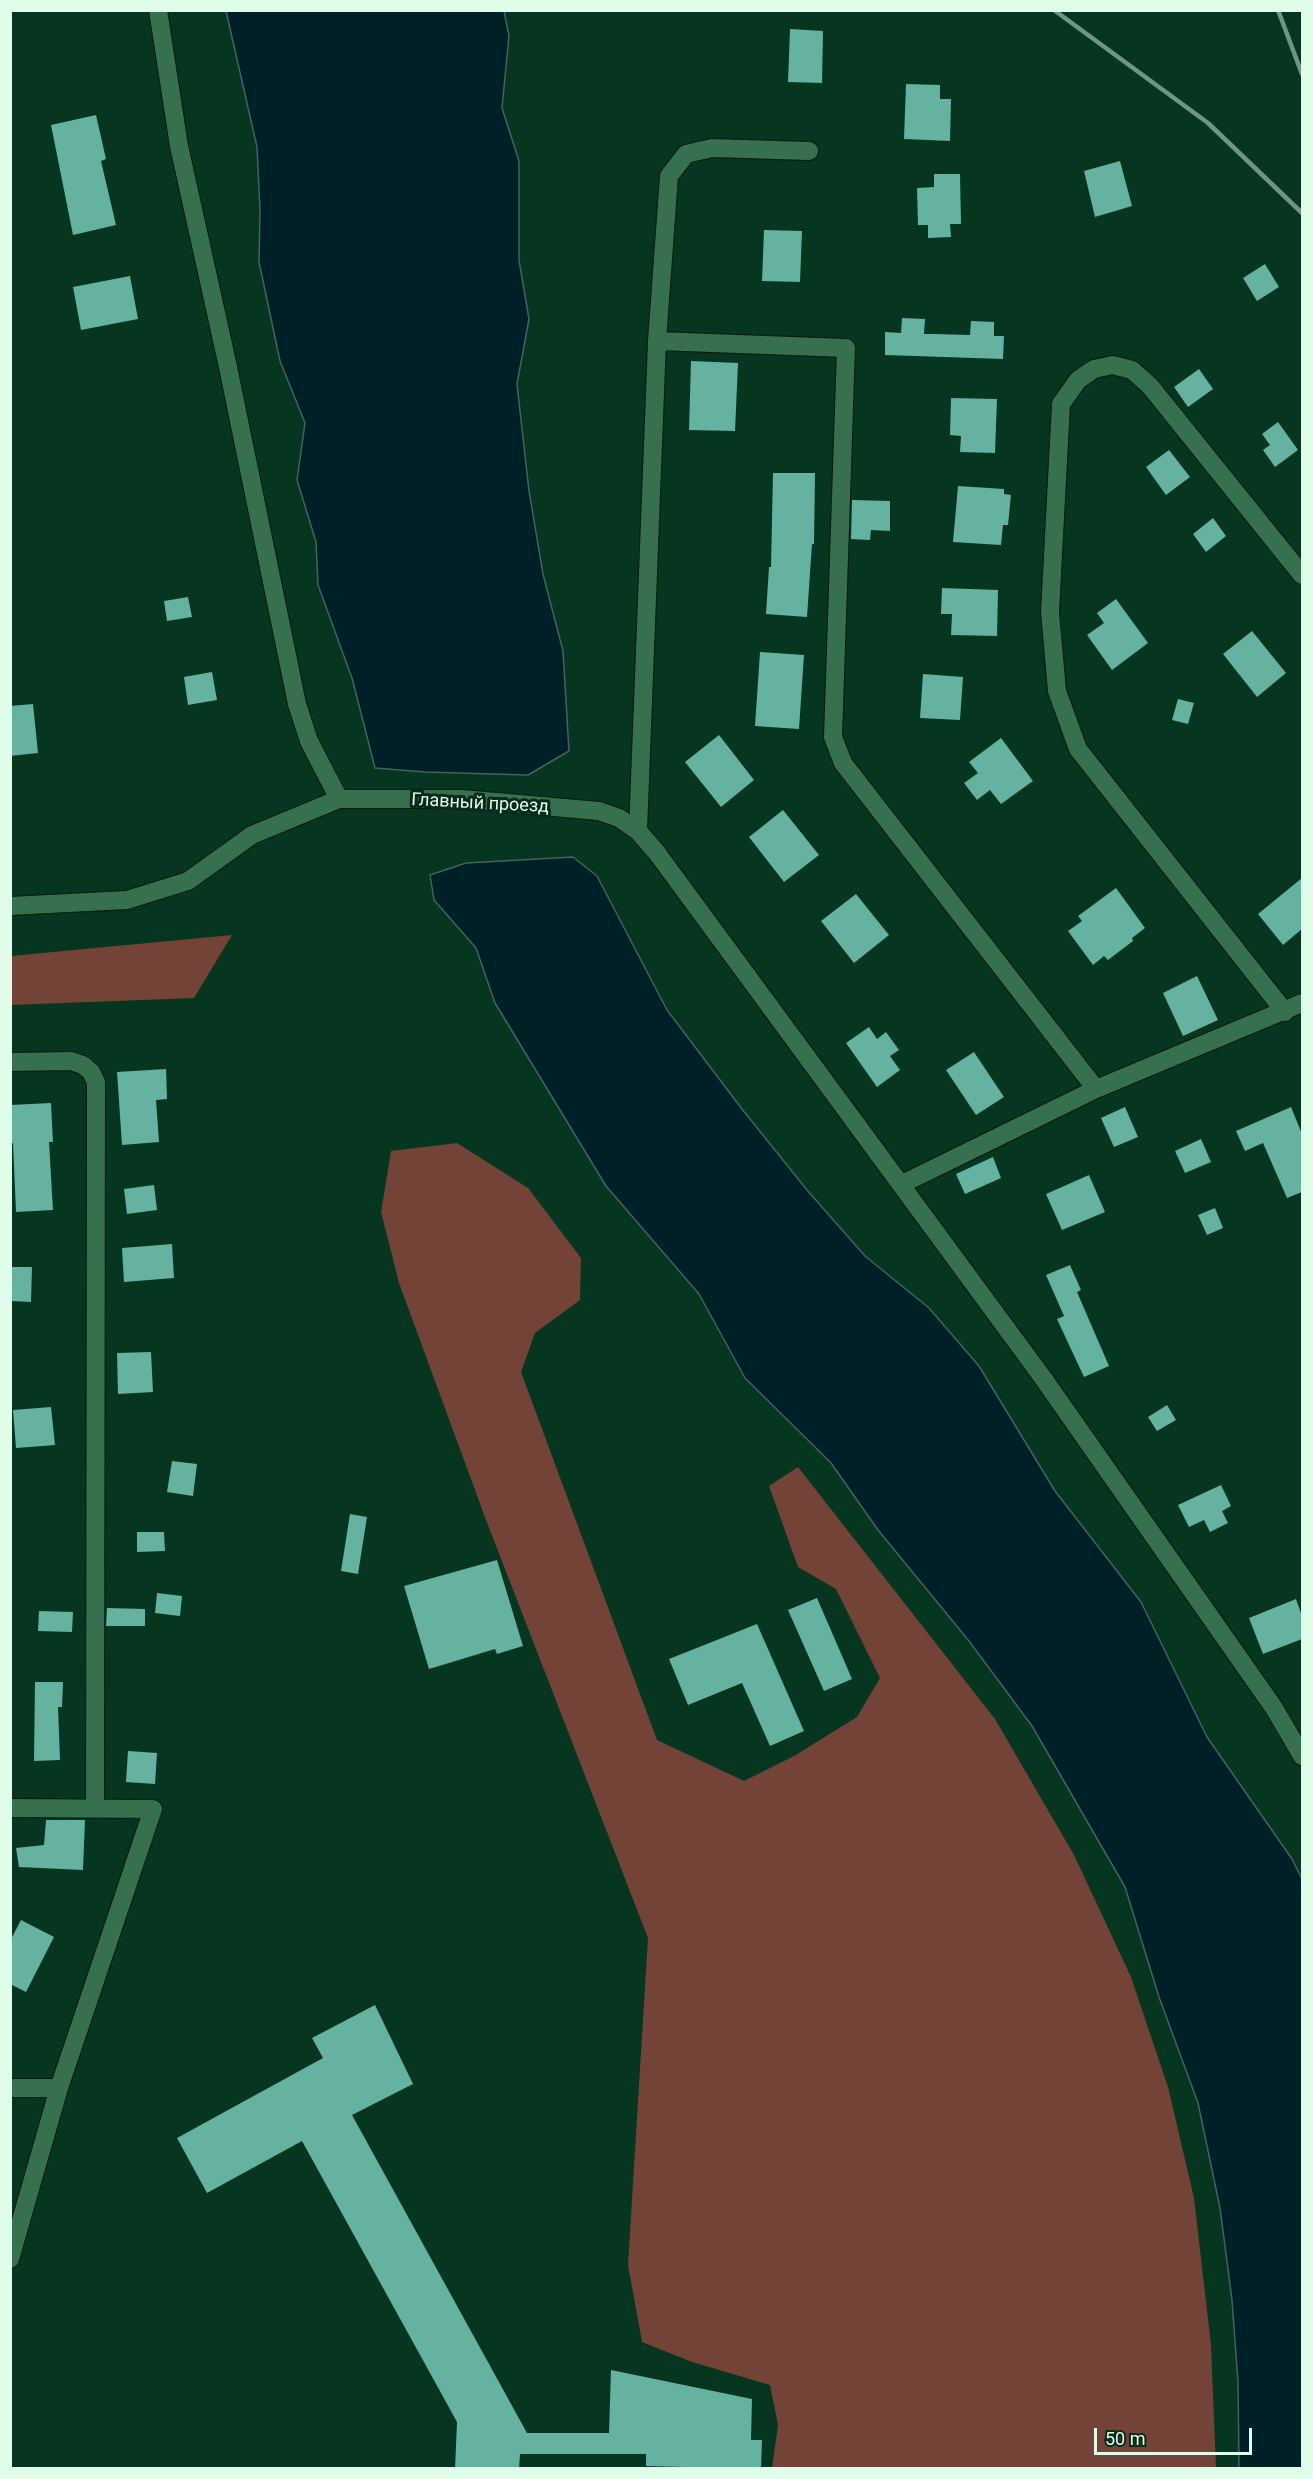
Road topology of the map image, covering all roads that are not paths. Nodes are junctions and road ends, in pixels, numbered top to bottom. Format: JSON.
{"nodes":[{"id":1,"x":158,"y":10,"type":"edge"},
{"id":2,"x":809,"y":151,"type":"dead end"},
{"id":3,"x":657,"y":341,"type":"junction"},
{"id":4,"x":1302,"y":575,"type":"edge"},
{"id":5,"x":339,"y":800,"type":"junction"},
{"id":6,"x":638,"y":831,"type":"junction"},
{"id":7,"x":10,"y":906,"type":"edge"},
{"id":8,"x":1302,"y":1004,"type":"edge"},
{"id":9,"x":1285,"y":1012,"type":"junction"},
{"id":10,"x":10,"y":1062,"type":"edge"},
{"id":11,"x":1096,"y":1089,"type":"junction"},
{"id":12,"x":902,"y":1184,"type":"junction"},
{"id":13,"x":1302,"y":1756,"type":"edge"},
{"id":14,"x":10,"y":1808,"type":"edge"},
{"id":15,"x":95,"y":1809,"type":"junction"},
{"id":16,"x":10,"y":2088,"type":"edge"},
{"id":17,"x":59,"y":2088,"type":"junction"},
{"id":18,"x":10,"y":2259,"type":"edge"}],
"edges":[{"from":1,"to":5,"type":"street"},
{"from":2,"to":3,"type":"street"},
{"from":3,"to":6,"type":"street"},
{"from":3,"to":11,"type":"street"},
{"from":4,"to":9,"type":"street"},
{"from":5,"to":6,"type":"street","name":"Главный проезд"},
{"from":5,"to":7,"type":"street"},
{"from":6,"to":12,"type":"street","name":"Главный проезд"},
{"from":8,"to":9,"type":"street"},
{"from":9,"to":11,"type":"street"},
{"from":10,"to":15,"type":"street"},
{"from":11,"to":12,"type":"street"},
{"from":12,"to":13,"type":"street","name":"Главный проезд"},
{"from":14,"to":15,"type":"street"},
{"from":15,"to":17,"type":"street"},
{"from":16,"to":17,"type":"street"},
{"from":17,"to":18,"type":"street"}]}
